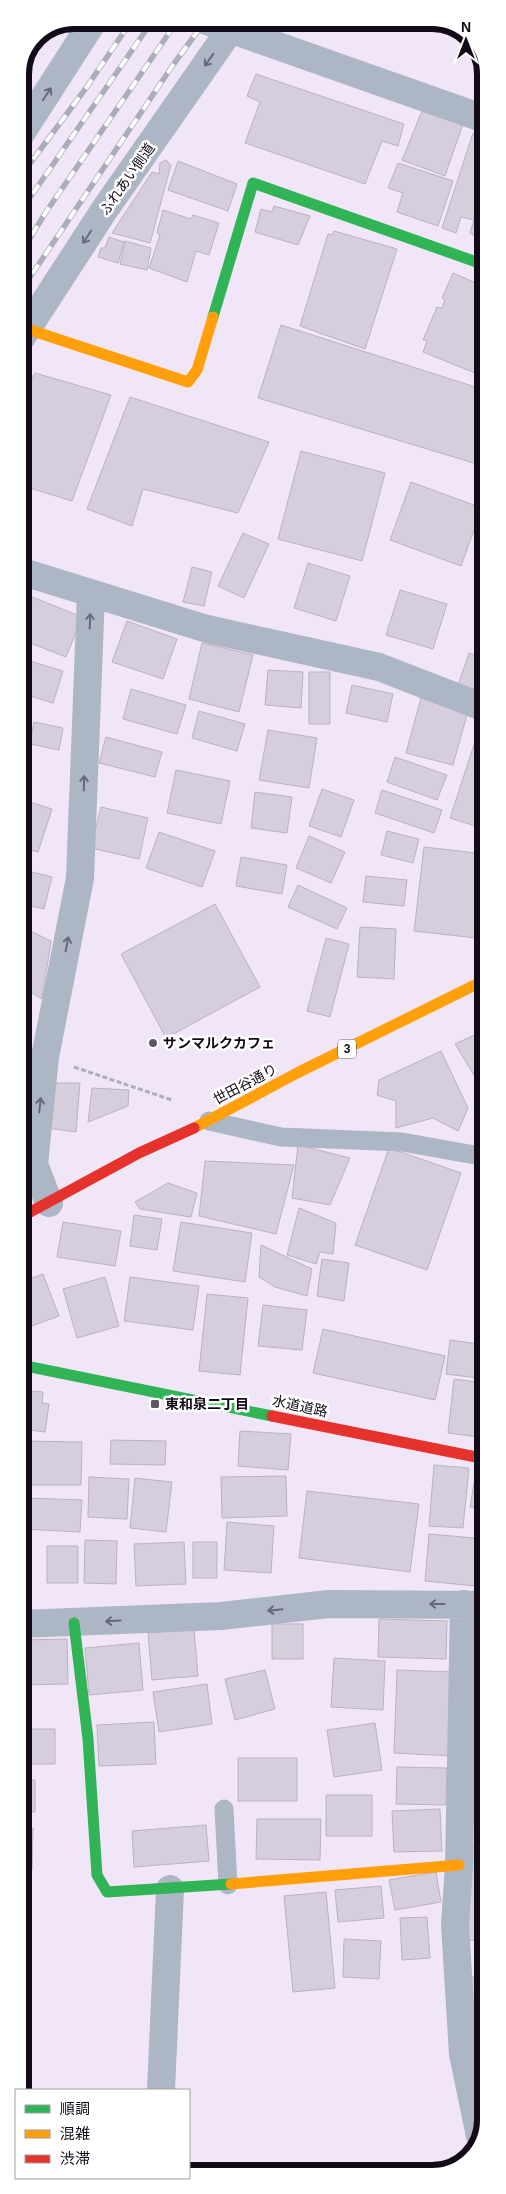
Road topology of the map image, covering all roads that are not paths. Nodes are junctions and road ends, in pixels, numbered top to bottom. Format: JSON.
{"nodes":[{"id":1,"x":88,"y":29,"type":"edge"},
{"id":2,"x":231,"y":29,"type":"edge"},
{"id":3,"x":245,"y":29,"type":"edge"},
{"id":4,"x":477,"y":116,"type":"edge"},
{"id":5,"x":29,"y":120,"type":"edge"},
{"id":6,"x":477,"y":262,"type":"edge"},
{"id":7,"x":29,"y":326,"type":"edge"},
{"id":8,"x":29,"y":335,"type":"edge"},
{"id":9,"x":29,"y":574,"type":"edge"},
{"id":10,"x":91,"y":594,"type":"junction"},
{"id":11,"x":477,"y":705,"type":"edge"},
{"id":12,"x":477,"y":984,"type":"edge"},
{"id":13,"x":209,"y":1120,"type":"junction"},
{"id":14,"x":477,"y":1155,"type":"edge"},
{"id":15,"x":49,"y":1203,"type":"junction"},
{"id":16,"x":29,"y":1213,"type":"edge"},
{"id":17,"x":29,"y":1366,"type":"edge"},
{"id":18,"x":477,"y":1457,"type":"edge"},
{"id":19,"x":475,"y":1605,"type":"edge"},
{"id":20,"x":74,"y":1623,"type":"junction"},
{"id":21,"x":29,"y":1624,"type":"edge"},
{"id":22,"x":224,"y":1809,"type":"dead end"},
{"id":23,"x":459,"y":1865,"type":"junction"},
{"id":24,"x":228,"y":1885,"type":"junction"},
{"id":25,"x":170,"y":1889,"type":"junction"},
{"id":26,"x":161,"y":2089,"type":"edge"},
{"id":27,"x":477,"y":2112,"type":"edge"}],
"edges":[{"from":5,"to":1,"type":"street","one_way":true},
{"from":2,"to":7,"type":"street","name":"ふれあい側道","one_way":true},
{"from":3,"to":4,"type":"street"},
{"from":6,"to":8,"type":"street"},
{"from":9,"to":10,"type":"street"},
{"from":10,"to":11,"type":"street"},
{"from":15,"to":10,"type":"street","one_way":true},
{"from":12,"to":13,"type":"street","name":"世田谷通り","number":"3"},
{"from":13,"to":14,"type":"lane"},
{"from":13,"to":15,"type":"street","name":"世田谷通り","number":"3"},
{"from":15,"to":16,"type":"street","name":"世田谷通り","number":"3"},
{"from":17,"to":18,"type":"street","name":"水道道路"},
{"from":19,"to":20,"type":"street","one_way":true},
{"from":19,"to":23,"type":"street"},
{"from":20,"to":21,"type":"street"},
{"from":20,"to":25,"type":"street"},
{"from":22,"to":24,"type":"lane"},
{"from":23,"to":24,"type":"street"},
{"from":23,"to":27,"type":"street"},
{"from":24,"to":25,"type":"street"},
{"from":25,"to":26,"type":"street"}]}
